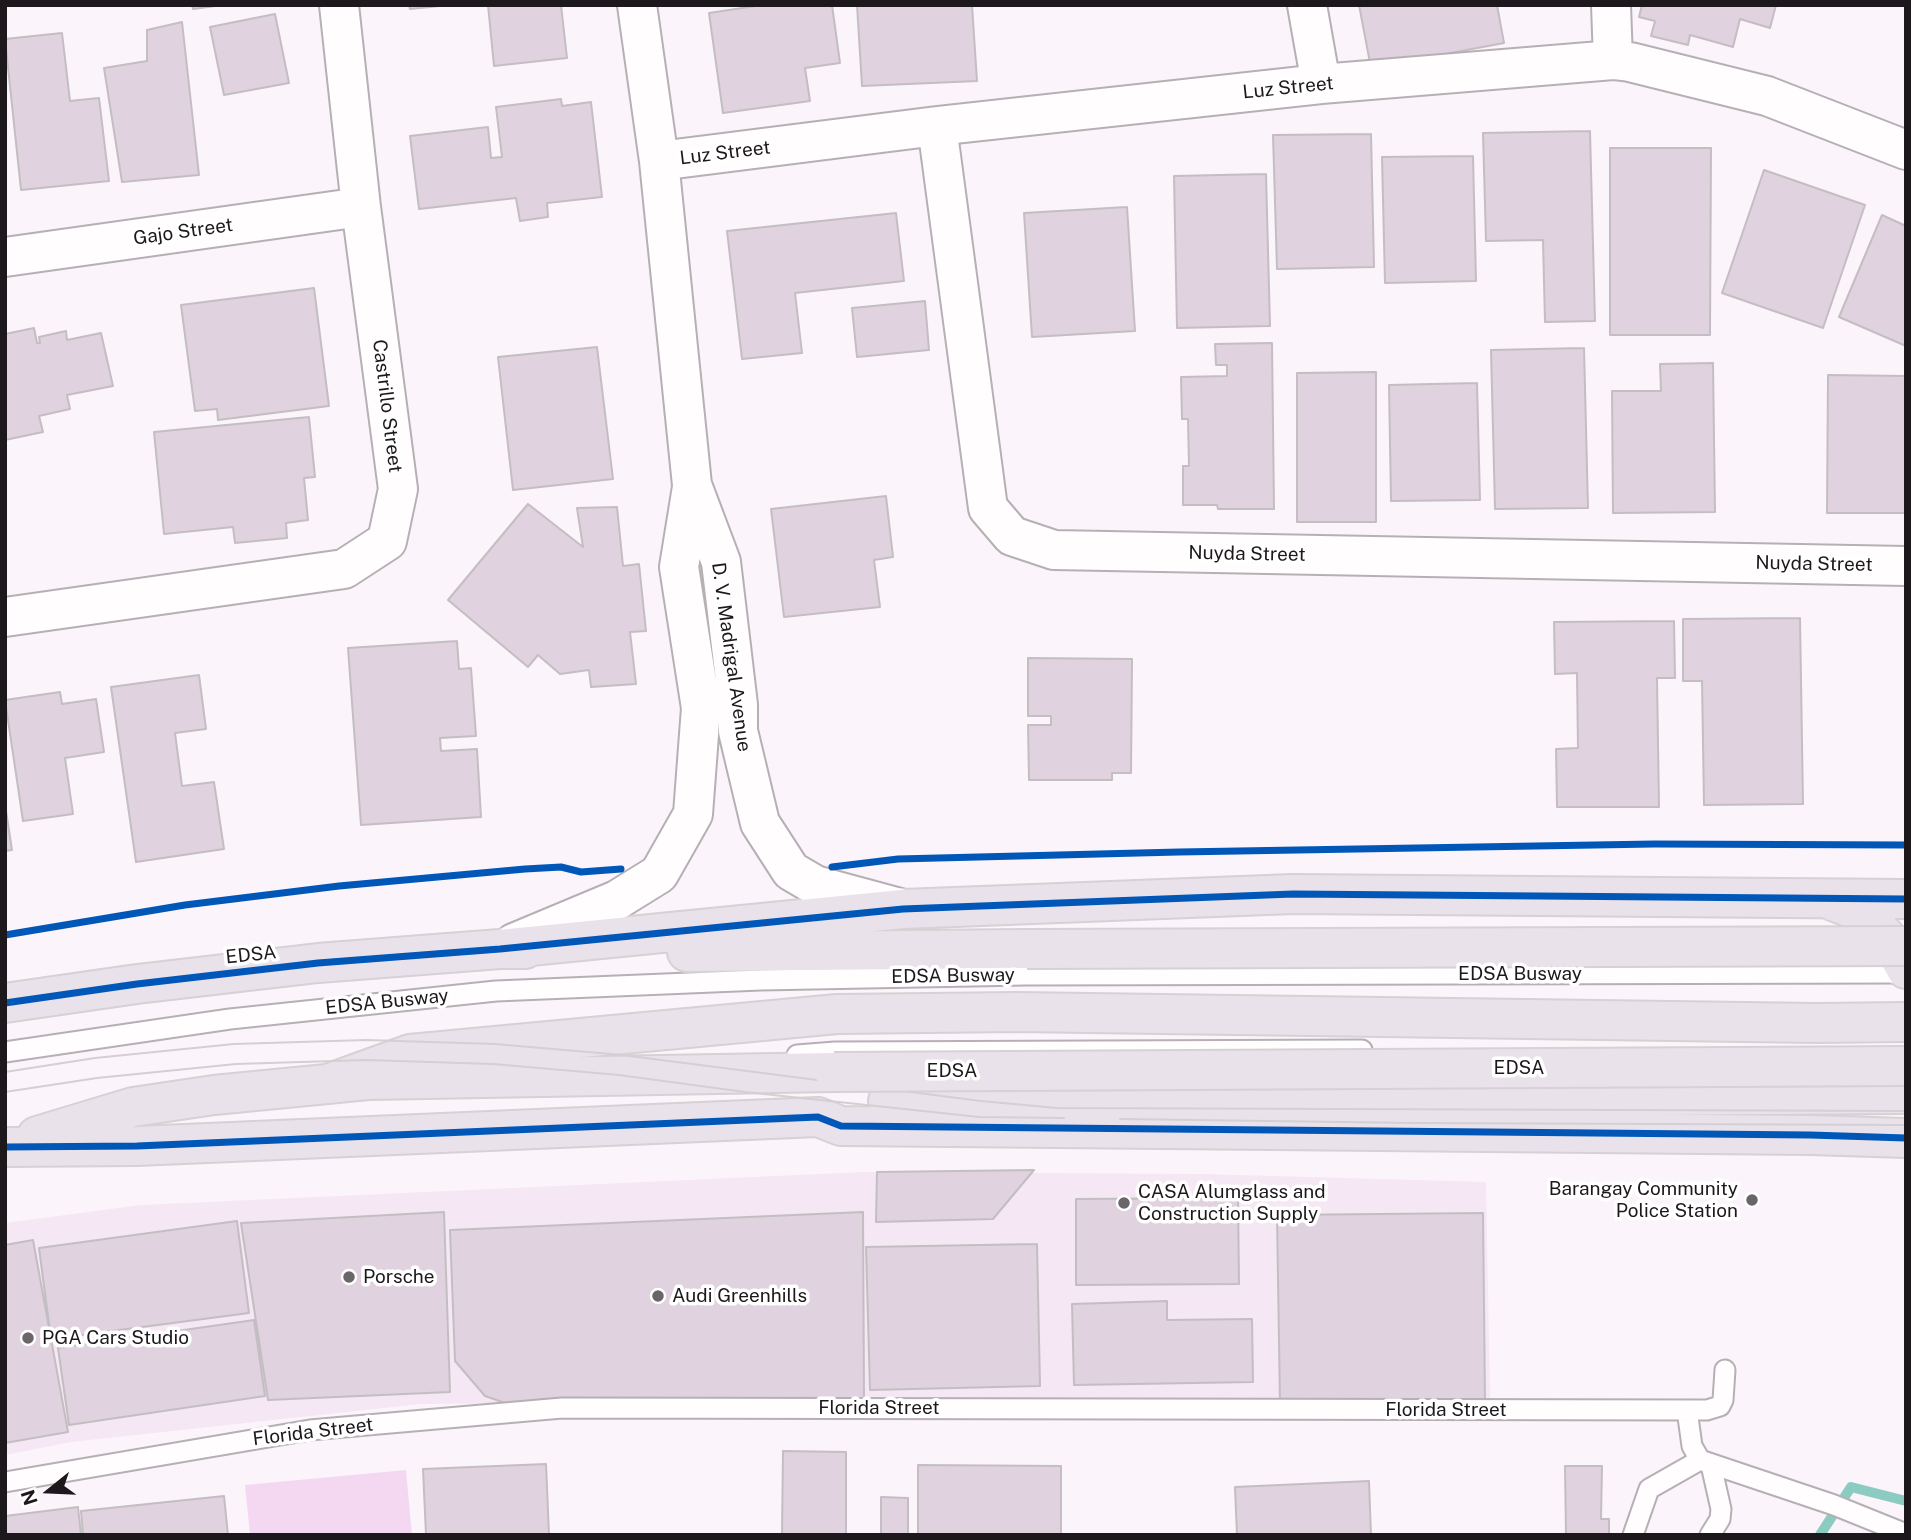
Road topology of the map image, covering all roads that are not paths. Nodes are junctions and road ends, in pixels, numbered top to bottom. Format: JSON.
{"nodes":[{"id":1,"x":339,"y":5,"type":"edge"},
{"id":2,"x":637,"y":5,"type":"edge"},
{"id":3,"x":1307,"y":5,"type":"edge"},
{"id":4,"x":1611,"y":5,"type":"edge"},
{"id":5,"x":1612,"y":61,"type":"junction"},
{"id":6,"x":1321,"y":84,"type":"junction"},
{"id":7,"x":937,"y":126,"type":"junction"},
{"id":8,"x":1906,"y":149,"type":"edge"},
{"id":9,"x":659,"y":161,"type":"junction"},
{"id":10,"x":361,"y":207,"type":"junction"},
{"id":11,"x":5,"y":257,"type":"edge"},
{"id":12,"x":692,"y":485,"type":"junction"},
{"id":13,"x":1906,"y":566,"type":"edge"},
{"id":14,"x":5,"y":617,"type":"edge"},
{"id":15,"x":1825,"y":897,"type":"junction"},
{"id":16,"x":1906,"y":899,"type":"edge"},
{"id":17,"x":903,"y":909,"type":"junction"},
{"id":18,"x":1906,"y":946,"type":"edge"},
{"id":19,"x":500,"y":949,"type":"junction"},
{"id":20,"x":1026,"y":962,"type":"junction"},
{"id":21,"x":1906,"y":971,"type":"edge"},
{"id":22,"x":5,"y":1003,"type":"edge"},
{"id":23,"x":1906,"y":1022,"type":"edge"},
{"id":24,"x":1906,"y":1048,"type":"edge"},
{"id":25,"x":1572,"y":1049,"type":"dead end"},
{"id":26,"x":1377,"y":1050,"type":"dead end"},
{"id":27,"x":5,"y":1052,"type":"edge"},
{"id":28,"x":1906,"y":1060,"type":"edge"},
{"id":29,"x":835,"y":1062,"type":"junction"},
{"id":30,"x":327,"y":1084,"type":"junction"},
{"id":31,"x":1899,"y":1085,"type":"edge"},
{"id":32,"x":1151,"y":1114,"type":"junction"},
{"id":33,"x":1906,"y":1138,"type":"edge"},
{"id":34,"x":5,"y":1146,"type":"edge"},
{"id":35,"x":1725,"y":1370,"type":"dead end"},
{"id":36,"x":1687,"y":1410,"type":"junction"},
{"id":37,"x":1706,"y":1462,"type":"junction"},
{"id":38,"x":5,"y":1482,"type":"edge"},
{"id":39,"x":1906,"y":1534,"type":"edge"},
{"id":40,"x":1633,"y":1535,"type":"edge"},
{"id":41,"x":1710,"y":1535,"type":"edge"}],
"edges":[{"from":1,"to":10,"type":"street","name":"Castrillo Street"},
{"from":2,"to":9,"type":"street","name":"D. V. Madrigal Avenue"},
{"from":3,"to":6,"type":"street"},
{"from":4,"to":5,"type":"street"},
{"from":5,"to":6,"type":"street","name":"Luz Street"},
{"from":5,"to":8,"type":"street","name":"Luz Street"},
{"from":6,"to":7,"type":"street","name":"Luz Street"},
{"from":7,"to":9,"type":"street","name":"Luz Street"},
{"from":7,"to":13,"type":"street","name":"Nuyda Street"},
{"from":9,"to":12,"type":"street","name":"D. V. Madrigal Avenue"},
{"from":10,"to":11,"type":"street","name":"Gajo Street"},
{"from":10,"to":14,"type":"street","name":"Castrillo Street"},
{"from":12,"to":17,"type":"street","name":"D. V. Madrigal Avenue"},
{"from":12,"to":19,"type":"street","name":"D. V. Madrigal Avenue"},
{"from":15,"to":16,"type":"highway"},
{"from":15,"to":17,"type":"highway"},
{"from":15,"to":21,"type":"highway"},
{"from":17,"to":19,"type":"highway"},
{"from":18,"to":20,"type":"highway","name":"EDSA","bridge":true},
{"from":19,"to":20,"type":"highway","name":"EDSA"},
{"from":19,"to":22,"type":"highway","name":"EDSA"},
{"from":20,"to":21,"type":"lane","name":"EDSA Busway"},
{"from":20,"to":27,"type":"lane","name":"EDSA Busway"},
{"from":23,"to":30,"type":"highway"},
{"from":24,"to":25,"type":"lane"},
{"from":26,"to":29,"type":"lane"},
{"from":28,"to":31,"type":"highway"},
{"from":29,"to":30,"type":"highway","name":"EDSA"},
{"from":29,"to":31,"type":"highway","name":"EDSA","bridge":true},
{"from":30,"to":34,"type":"highway","name":"EDSA"},
{"from":31,"to":32,"type":"highway"},
{"from":32,"to":33,"type":"highway"},
{"from":32,"to":34,"type":"highway"},
{"from":35,"to":36,"type":"lane","name":"Florida Street"},
{"from":36,"to":37,"type":"lane"},
{"from":36,"to":38,"type":"lane","name":"Florida Street"},
{"from":37,"to":39,"type":"lane"},
{"from":37,"to":40,"type":"lane"},
{"from":37,"to":41,"type":"lane"}]}
